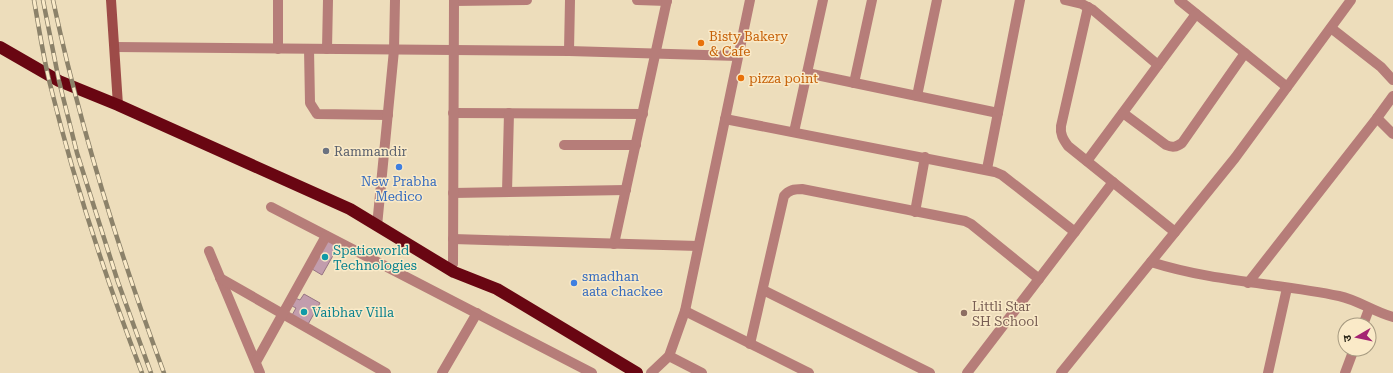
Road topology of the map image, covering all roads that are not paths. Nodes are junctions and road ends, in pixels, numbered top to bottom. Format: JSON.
{"nodes":[{"id":1,"x":112,"y":0,"type":"edge"},
{"id":2,"x":278,"y":0,"type":"edge"},
{"id":3,"x":328,"y":0,"type":"edge"},
{"id":4,"x":395,"y":0,"type":"edge"},
{"id":5,"x":454,"y":0,"type":"edge"},
{"id":6,"x":503,"y":0,"type":"edge"},
{"id":7,"x":527,"y":0,"type":"edge"},
{"id":8,"x":570,"y":0,"type":"edge"},
{"id":9,"x":637,"y":0,"type":"edge"},
{"id":10,"x":750,"y":0,"type":"edge"},
{"id":11,"x":823,"y":0,"type":"edge"},
{"id":12,"x":872,"y":0,"type":"edge"},
{"id":13,"x":937,"y":0,"type":"edge"},
{"id":14,"x":1020,"y":0,"type":"edge"},
{"id":15,"x":1065,"y":0,"type":"edge"},
{"id":16,"x":1179,"y":0,"type":"edge"},
{"id":17,"x":1351,"y":0,"type":"edge"},
{"id":18,"x":667,"y":1,"type":"edge"},
{"id":19,"x":1088,"y":7,"type":"junction"},
{"id":20,"x":1196,"y":14,"type":"junction"},
{"id":21,"x":1330,"y":28,"type":"junction"},
{"id":22,"x":0,"y":47,"type":"edge"},
{"id":23,"x":114,"y":47,"type":"junction"},
{"id":24,"x":278,"y":49,"type":"junction"},
{"id":25,"x":309,"y":49,"type":"junction"},
{"id":26,"x":327,"y":49,"type":"junction"},
{"id":27,"x":394,"y":50,"type":"junction"},
{"id":28,"x":453,"y":50,"type":"junction"},
{"id":29,"x":569,"y":51,"type":"junction"},
{"id":30,"x":1245,"y":53,"type":"junction"},
{"id":31,"x":656,"y":55,"type":"junction"},
{"id":32,"x":738,"y":56,"type":"junction"},
{"id":33,"x":1158,"y":65,"type":"junction"},
{"id":34,"x":807,"y":72,"type":"junction"},
{"id":35,"x":1393,"y":79,"type":"edge"},
{"id":36,"x":854,"y":83,"type":"junction"},
{"id":37,"x":1287,"y":87,"type":"junction"},
{"id":38,"x":917,"y":96,"type":"junction"},
{"id":39,"x":1393,"y":96,"type":"edge"},
{"id":40,"x":118,"y":105,"type":"junction"},
{"id":41,"x":453,"y":113,"type":"junction"},
{"id":42,"x":509,"y":113,"type":"junction"},
{"id":43,"x":998,"y":113,"type":"junction"},
{"id":44,"x":1123,"y":113,"type":"junction"},
{"id":45,"x":643,"y":114,"type":"junction"},
{"id":46,"x":388,"y":115,"type":"junction"},
{"id":47,"x":1377,"y":118,"type":"junction"},
{"id":48,"x":725,"y":119,"type":"junction"},
{"id":49,"x":794,"y":132,"type":"junction"},
{"id":50,"x":1393,"y":134,"type":"edge"},
{"id":51,"x":564,"y":145,"type":"dead end"},
{"id":52,"x":636,"y":145,"type":"junction"},
{"id":53,"x":925,"y":157,"type":"junction"},
{"id":54,"x":1087,"y":161,"type":"junction"},
{"id":55,"x":987,"y":170,"type":"junction"},
{"id":56,"x":1113,"y":182,"type":"junction"},
{"id":57,"x":626,"y":190,"type":"junction"},
{"id":58,"x":507,"y":192,"type":"junction"},
{"id":59,"x":453,"y":193,"type":"junction"},
{"id":60,"x":271,"y":207,"type":"dead end"},
{"id":61,"x":915,"y":212,"type":"junction"},
{"id":62,"x":377,"y":226,"type":"junction"},
{"id":63,"x":1075,"y":232,"type":"junction"},
{"id":64,"x":1175,"y":232,"type":"junction"},
{"id":65,"x":326,"y":236,"type":"junction"},
{"id":66,"x":454,"y":239,"type":"junction"},
{"id":67,"x":614,"y":244,"type":"junction"},
{"id":68,"x":698,"y":246,"type":"junction"},
{"id":69,"x":209,"y":251,"type":"dead end"},
{"id":70,"x":1151,"y":262,"type":"junction"},
{"id":71,"x":453,"y":264,"type":"dead end"},
{"id":72,"x":220,"y":278,"type":"junction"},
{"id":73,"x":1039,"y":279,"type":"junction"},
{"id":74,"x":1248,"y":283,"type":"junction"},
{"id":75,"x":1287,"y":288,"type":"junction"},
{"id":76,"x":763,"y":290,"type":"junction"},
{"id":77,"x":1369,"y":309,"type":"junction"},
{"id":78,"x":685,"y":311,"type":"junction"},
{"id":79,"x":477,"y":313,"type":"junction"},
{"id":80,"x":281,"y":314,"type":"junction"},
{"id":81,"x":1366,"y":317,"type":"edge"},
{"id":82,"x":1393,"y":317,"type":"edge"},
{"id":83,"x":750,"y":344,"type":"junction"},
{"id":84,"x":669,"y":356,"type":"junction"},
{"id":85,"x":1351,"y":357,"type":"edge"},
{"id":86,"x":256,"y":362,"type":"junction"},
{"id":87,"x":369,"y":370,"type":"edge"},
{"id":88,"x":260,"y":373,"type":"edge"},
{"id":89,"x":386,"y":373,"type":"edge"},
{"id":90,"x":442,"y":373,"type":"edge"},
{"id":91,"x":592,"y":373,"type":"edge"},
{"id":92,"x":637,"y":373,"type":"edge"},
{"id":93,"x":651,"y":373,"type":"edge"},
{"id":94,"x":702,"y":373,"type":"edge"},
{"id":95,"x":808,"y":373,"type":"edge"},
{"id":96,"x":930,"y":373,"type":"edge"},
{"id":97,"x":967,"y":373,"type":"edge"},
{"id":98,"x":1061,"y":373,"type":"edge"},
{"id":99,"x":1268,"y":373,"type":"edge"},
{"id":100,"x":1344,"y":373,"type":"edge"}],
"edges":[{"from":1,"to":23,"type":"main road"},
{"from":2,"to":24,"type":"street"},
{"from":3,"to":26,"type":"street"},
{"from":4,"to":27,"type":"street"},
{"from":5,"to":6,"type":"street"},
{"from":5,"to":28,"type":"street"},
{"from":6,"to":7,"type":"street"},
{"from":8,"to":29,"type":"street"},
{"from":9,"to":18,"type":"street"},
{"from":10,"to":32,"type":"street"},
{"from":11,"to":34,"type":"street"},
{"from":12,"to":36,"type":"street"},
{"from":13,"to":38,"type":"street"},
{"from":14,"to":43,"type":"street"},
{"from":15,"to":19,"type":"street"},
{"from":16,"to":20,"type":"street"},
{"from":17,"to":21,"type":"street"},
{"from":18,"to":31,"type":"street"},
{"from":19,"to":33,"type":"street"},
{"from":19,"to":54,"type":"street"},
{"from":20,"to":30,"type":"street"},
{"from":20,"to":33,"type":"street"},
{"from":21,"to":35,"type":"street"},
{"from":21,"to":37,"type":"street"},
{"from":22,"to":40,"type":"highway"},
{"from":23,"to":24,"type":"street"},
{"from":23,"to":40,"type":"main road"},
{"from":24,"to":25,"type":"street"},
{"from":25,"to":26,"type":"street"},
{"from":25,"to":46,"type":"street"},
{"from":26,"to":27,"type":"street"},
{"from":27,"to":28,"type":"street"},
{"from":27,"to":46,"type":"street"},
{"from":28,"to":29,"type":"street"},
{"from":28,"to":41,"type":"street"},
{"from":29,"to":31,"type":"street"},
{"from":30,"to":37,"type":"street"},
{"from":30,"to":44,"type":"street"},
{"from":31,"to":32,"type":"street"},
{"from":31,"to":45,"type":"street"},
{"from":32,"to":48,"type":"street"},
{"from":33,"to":44,"type":"street"},
{"from":34,"to":36,"type":"street"},
{"from":34,"to":49,"type":"street"},
{"from":36,"to":38,"type":"street"},
{"from":37,"to":64,"type":"street"},
{"from":38,"to":43,"type":"street"},
{"from":39,"to":47,"type":"street"},
{"from":40,"to":62,"type":"highway"},
{"from":41,"to":42,"type":"street"},
{"from":41,"to":59,"type":"street"},
{"from":42,"to":45,"type":"street"},
{"from":42,"to":58,"type":"street"},
{"from":43,"to":55,"type":"street"},
{"from":44,"to":54,"type":"street"},
{"from":45,"to":52,"type":"street"},
{"from":46,"to":62,"type":"street"},
{"from":47,"to":50,"type":"street"},
{"from":47,"to":74,"type":"street"},
{"from":48,"to":49,"type":"street"},
{"from":48,"to":68,"type":"street"},
{"from":49,"to":53,"type":"street"},
{"from":51,"to":52,"type":"street"},
{"from":52,"to":57,"type":"street"},
{"from":53,"to":55,"type":"street"},
{"from":53,"to":61,"type":"street"},
{"from":54,"to":56,"type":"street"},
{"from":55,"to":63,"type":"street"},
{"from":56,"to":63,"type":"street"},
{"from":56,"to":64,"type":"street"},
{"from":57,"to":58,"type":"street"},
{"from":57,"to":67,"type":"street"},
{"from":58,"to":59,"type":"street"},
{"from":59,"to":66,"type":"street"},
{"from":60,"to":65,"type":"street"},
{"from":61,"to":73,"type":"street"},
{"from":61,"to":76,"type":"street"},
{"from":62,"to":92,"type":"highway"},
{"from":63,"to":73,"type":"street"},
{"from":64,"to":70,"type":"street"},
{"from":65,"to":79,"type":"street"},
{"from":65,"to":80,"type":"street"},
{"from":66,"to":67,"type":"street"},
{"from":66,"to":71,"type":"street"},
{"from":67,"to":68,"type":"street"},
{"from":68,"to":78,"type":"street"},
{"from":69,"to":72,"type":"street"},
{"from":70,"to":74,"type":"street"},
{"from":70,"to":98,"type":"street"},
{"from":72,"to":80,"type":"street"},
{"from":72,"to":86,"type":"street"},
{"from":73,"to":97,"type":"street"},
{"from":74,"to":75,"type":"street"},
{"from":75,"to":77,"type":"street"},
{"from":75,"to":99,"type":"street"},
{"from":76,"to":83,"type":"street"},
{"from":76,"to":96,"type":"street"},
{"from":77,"to":81,"type":"street"},
{"from":77,"to":82,"type":"street"},
{"from":78,"to":83,"type":"street"},
{"from":78,"to":84,"type":"street"},
{"from":79,"to":90,"type":"street"},
{"from":79,"to":91,"type":"street"},
{"from":80,"to":86,"type":"street"},
{"from":80,"to":87,"type":"street"},
{"from":83,"to":95,"type":"street"},
{"from":84,"to":93,"type":"street"},
{"from":84,"to":94,"type":"street"},
{"from":85,"to":100,"type":"street"},
{"from":86,"to":88,"type":"street"},
{"from":87,"to":89,"type":"street"}]}
